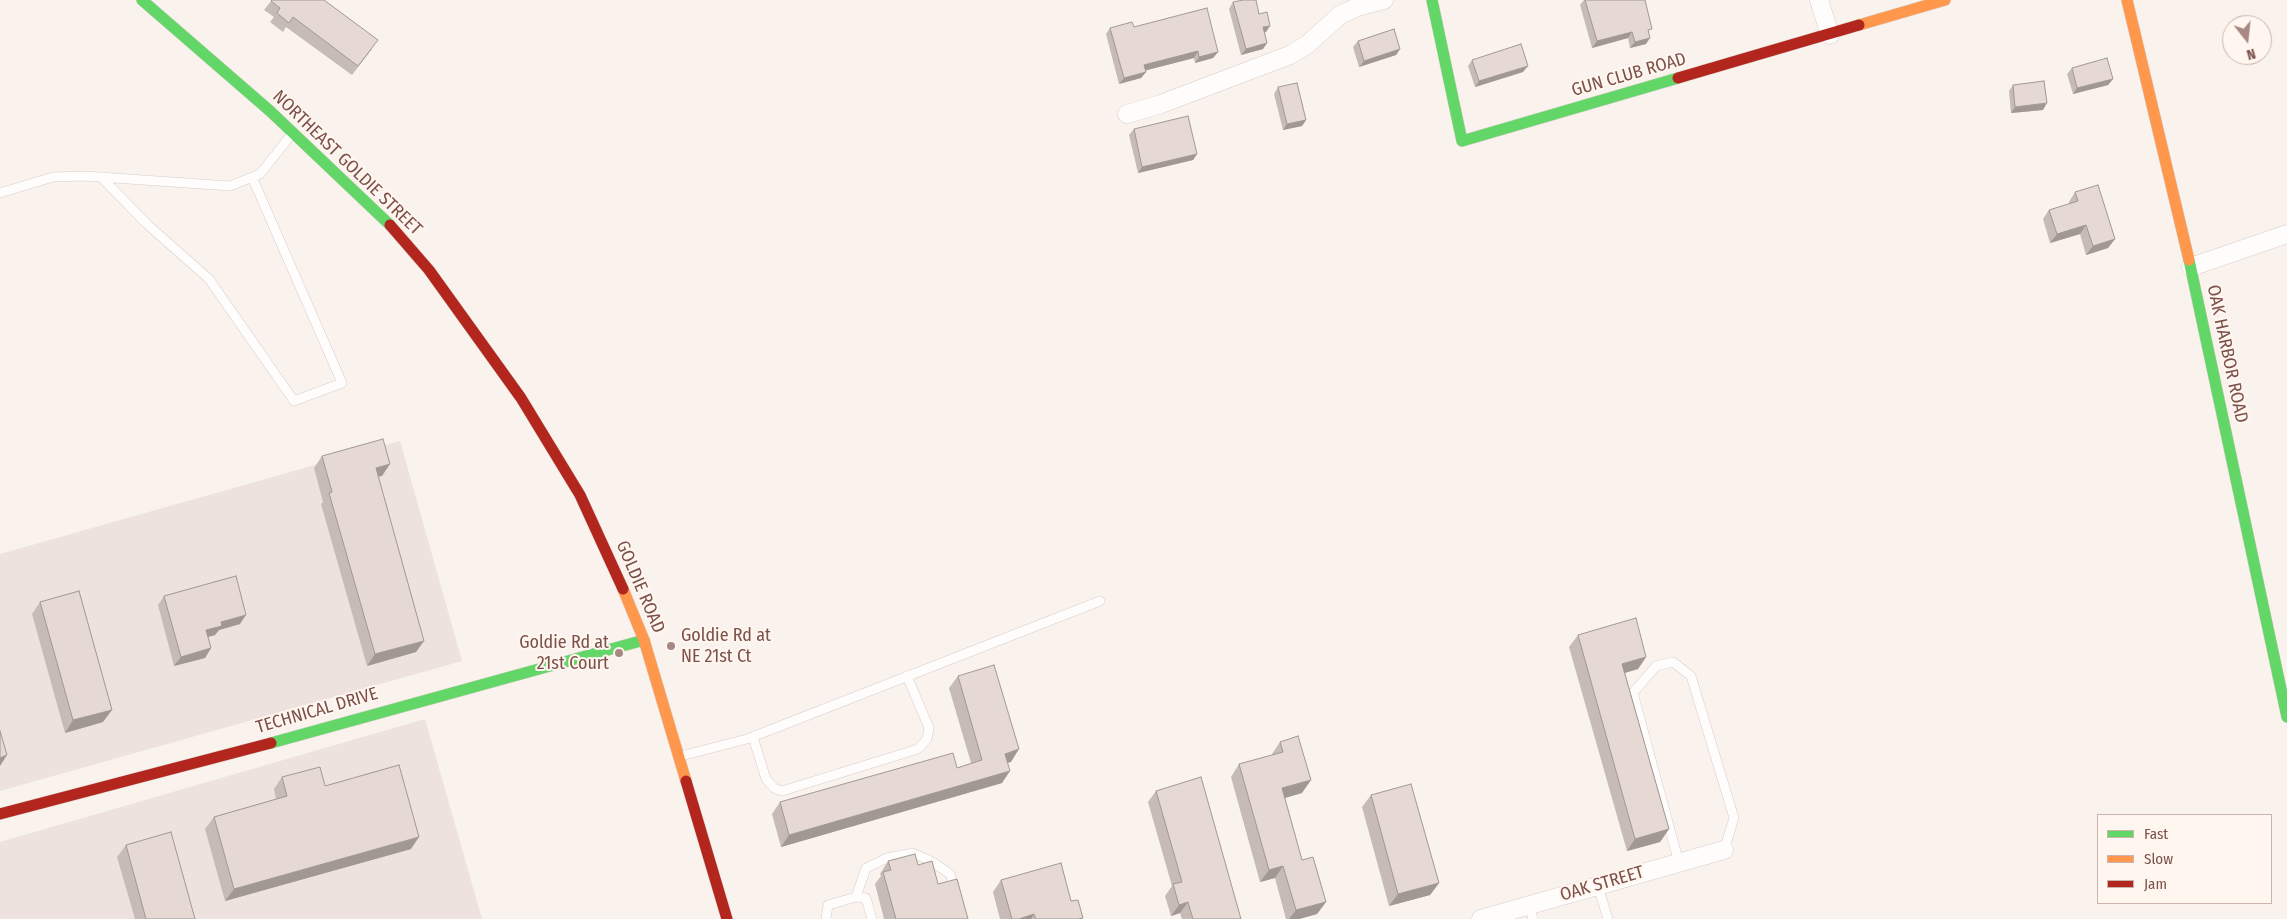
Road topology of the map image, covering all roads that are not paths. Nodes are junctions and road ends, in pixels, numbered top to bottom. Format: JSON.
{"nodes":[{"id":1,"x":142,"y":0,"type":"edge"},
{"id":2,"x":1384,"y":0,"type":"edge"},
{"id":3,"x":1432,"y":0,"type":"edge"},
{"id":4,"x":1819,"y":0,"type":"edge"},
{"id":5,"x":1946,"y":0,"type":"edge"},
{"id":6,"x":2127,"y":0,"type":"edge"},
{"id":7,"x":1830,"y":34,"type":"junction"},
{"id":8,"x":1127,"y":114,"type":"dead end"},
{"id":9,"x":293,"y":133,"type":"junction"},
{"id":10,"x":100,"y":177,"type":"junction"},
{"id":11,"x":252,"y":177,"type":"junction"},
{"id":12,"x":0,"y":193,"type":"edge"},
{"id":13,"x":2287,"y":234,"type":"edge"},
{"id":14,"x":2191,"y":267,"type":"junction"},
{"id":15,"x":521,"y":398,"type":"joint"},
{"id":16,"x":1100,"y":600,"type":"dead end"},
{"id":17,"x":644,"y":640,"type":"junction"},
{"id":18,"x":907,"y":676,"type":"junction"},
{"id":19,"x":2287,"y":716,"type":"edge"},
{"id":20,"x":753,"y":737,"type":"junction"},
{"id":21,"x":679,"y":757,"type":"junction"},
{"id":22,"x":0,"y":814,"type":"edge"},
{"id":23,"x":1724,"y":850,"type":"joint"},
{"id":24,"x":1679,"y":863,"type":"junction"},
{"id":25,"x":1598,"y":886,"type":"junction"},
{"id":26,"x":856,"y":897,"type":"junction"},
{"id":27,"x":958,"y":901,"type":"edge"},
{"id":28,"x":1531,"y":912,"type":"edge"},
{"id":29,"x":727,"y":919,"type":"edge"},
{"id":30,"x":826,"y":919,"type":"edge"},
{"id":31,"x":872,"y":919,"type":"edge"},
{"id":32,"x":1481,"y":919,"type":"edge"},
{"id":33,"x":1608,"y":919,"type":"edge"}],
"edges":[{"from":1,"to":9,"type":"street","name":"NORTHEAST GOLDIE STREET"},
{"from":2,"to":8,"type":"street"},
{"from":3,"to":7,"type":"street","name":"GUN CLUB ROAD"},
{"from":4,"to":7,"type":"street"},
{"from":5,"to":7,"type":"street","name":"GUN CLUB ROAD"},
{"from":6,"to":14,"type":"street","name":"OAK HARBOR ROAD"},
{"from":9,"to":11,"type":"lane"},
{"from":9,"to":15,"type":"street","name":"NORTHEAST GOLDIE STREET"},
{"from":10,"to":11,"type":"lane"},
{"from":10,"to":11,"type":"lane"},
{"from":10,"to":12,"type":"lane"},
{"from":13,"to":14,"type":"street"},
{"from":14,"to":19,"type":"street","name":"OAK HARBOR ROAD"},
{"from":15,"to":17,"type":"street","name":"GOLDIE ROAD"},
{"from":16,"to":18,"type":"lane"},
{"from":17,"to":21,"type":"street","name":"GOLDIE ROAD"},
{"from":17,"to":22,"type":"street","name":"TECHNICAL DRIVE"},
{"from":18,"to":20,"type":"lane"},
{"from":18,"to":20,"type":"lane"},
{"from":20,"to":21,"type":"lane"},
{"from":21,"to":29,"type":"street","name":"GOLDIE ROAD"},
{"from":23,"to":24,"type":"street","name":"OAK STREET"},
{"from":23,"to":24,"type":"lane"},
{"from":24,"to":25,"type":"street","name":"OAK STREET"},
{"from":25,"to":28,"type":"street","name":"OAK STREET"},
{"from":25,"to":33,"type":"lane"},
{"from":26,"to":27,"type":"lane"},
{"from":26,"to":30,"type":"lane"},
{"from":26,"to":31,"type":"lane"},
{"from":28,"to":32,"type":"street","name":"OAK STREET"}]}
